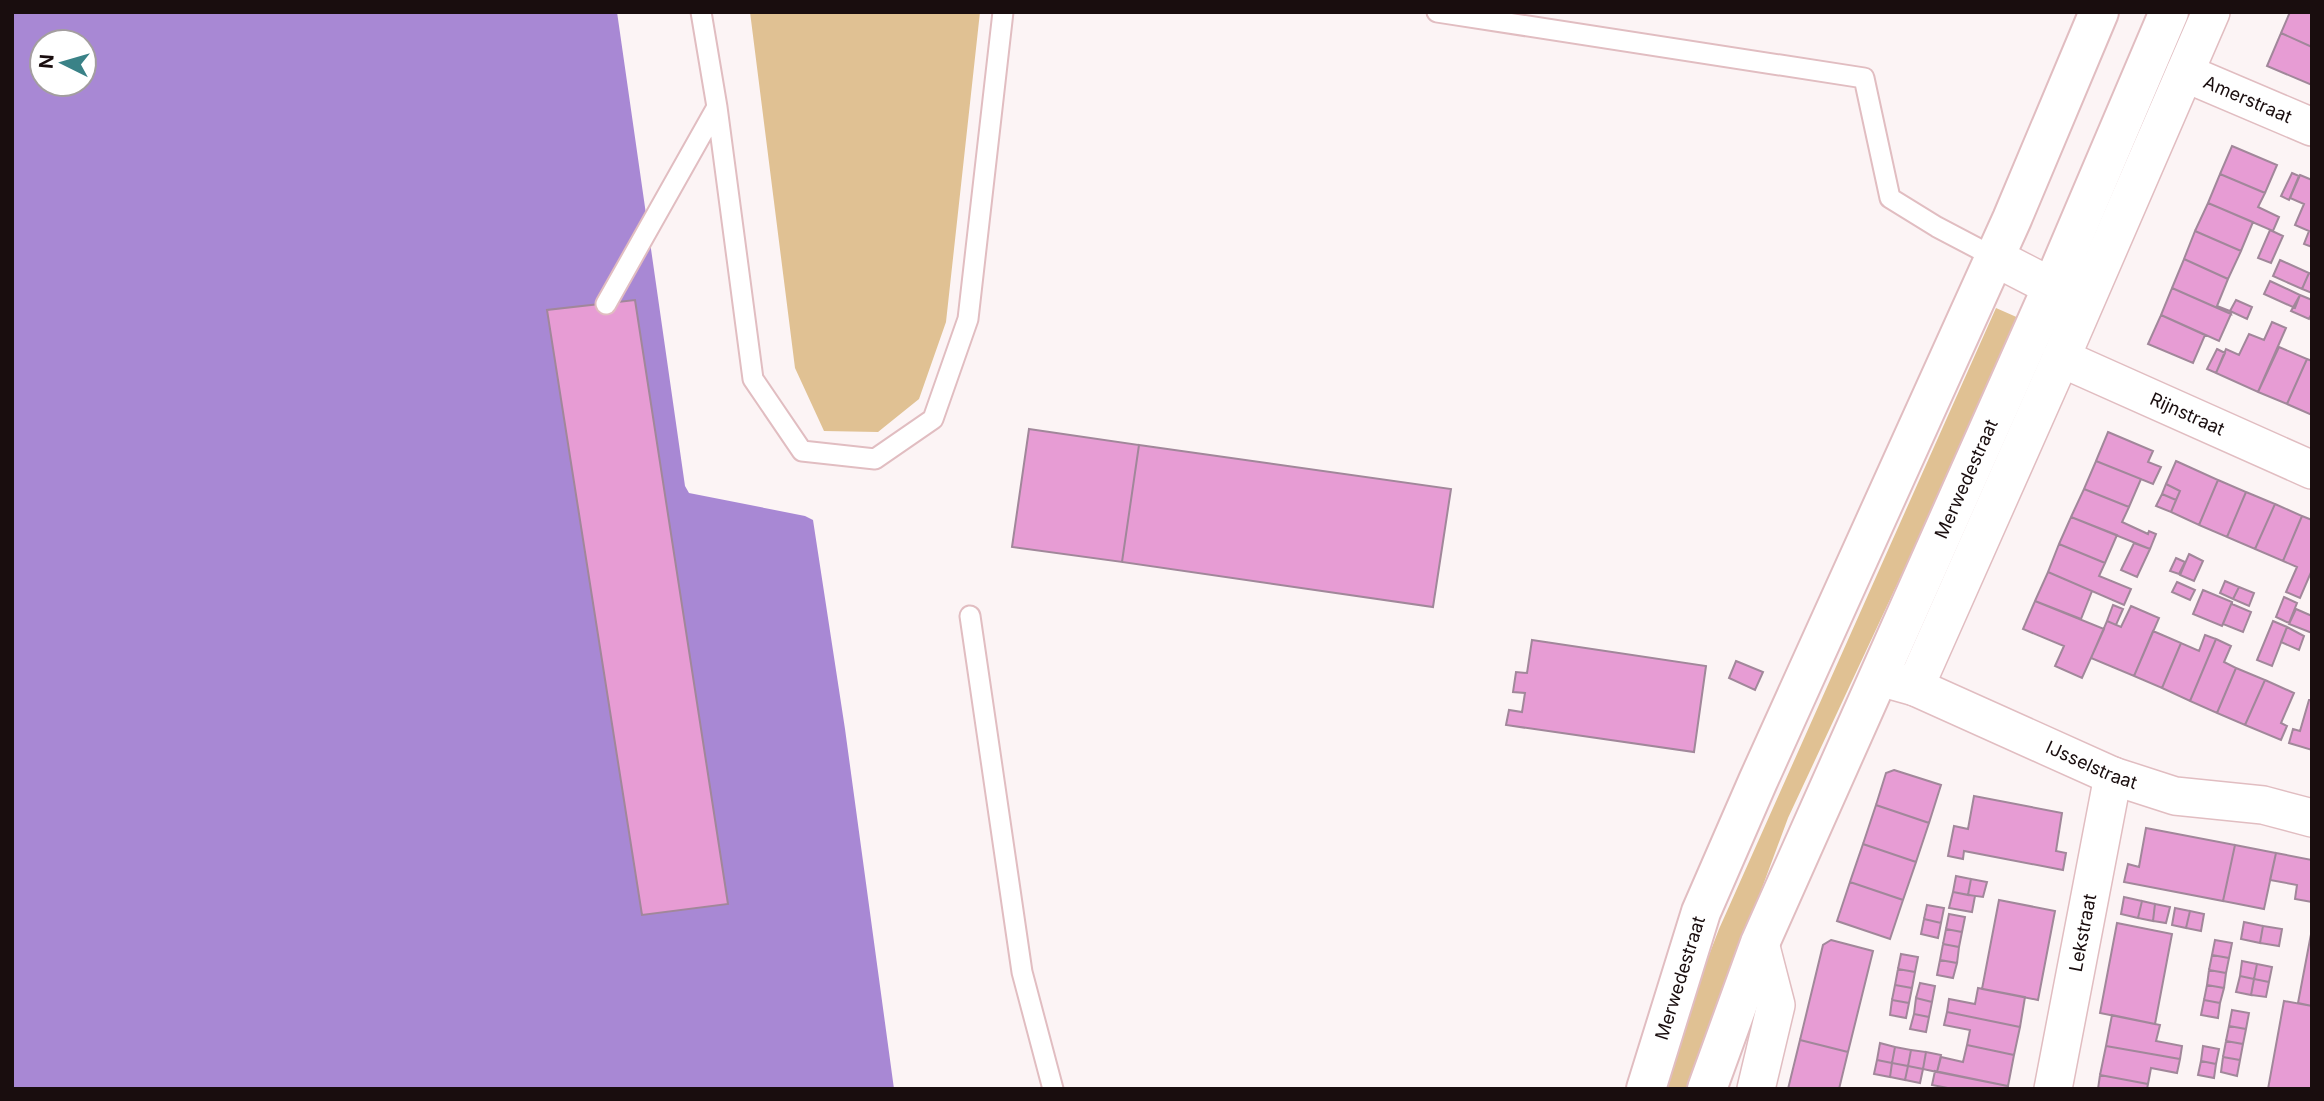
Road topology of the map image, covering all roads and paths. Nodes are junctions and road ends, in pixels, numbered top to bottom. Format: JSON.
{"nodes":[{"id":1,"x":701,"y":12,"type":"edge"},
{"id":2,"x":1003,"y":12,"type":"edge"},
{"id":3,"x":1437,"y":12,"type":"edge"},
{"id":4,"x":2099,"y":12,"type":"edge"},
{"id":5,"x":2169,"y":12,"type":"edge"},
{"id":6,"x":2211,"y":12,"type":"edge"},
{"id":7,"x":2185,"y":73,"type":"junction"},
{"id":8,"x":717,"y":107,"type":"junction"},
{"id":9,"x":2312,"y":127,"type":"edge"},
{"id":10,"x":1994,"y":257,"type":"junction"},
{"id":11,"x":2052,"y":287,"type":"junction"},
{"id":12,"x":606,"y":304,"type":"dead end"},
{"id":13,"x":2061,"y":358,"type":"junction"},
{"id":14,"x":2312,"y":470,"type":"edge"},
{"id":15,"x":970,"y":616,"type":"dead end"},
{"id":16,"x":1897,"y":682,"type":"junction"},
{"id":17,"x":2113,"y":776,"type":"junction"},
{"id":18,"x":2312,"y":818,"type":"edge"},
{"id":19,"x":1760,"y":943,"type":"junction"},
{"id":20,"x":1053,"y":1089,"type":"edge"},
{"id":21,"x":1646,"y":1089,"type":"edge"},
{"id":22,"x":1707,"y":1089,"type":"edge"},
{"id":23,"x":1756,"y":1089,"type":"edge"},
{"id":24,"x":2053,"y":1089,"type":"edge"}],
"edges":[{"from":1,"to":8,"type":"lane"},
{"from":2,"to":8,"type":"lane"},
{"from":3,"to":10,"type":"lane"},
{"from":4,"to":10,"type":"main road","name":"Merwedestraat"},
{"from":5,"to":11,"type":"main road","name":"Merwedestraat"},
{"from":6,"to":7,"type":"street","name":"Merwedestraat"},
{"from":7,"to":9,"type":"street","name":"Amerstraat"},
{"from":7,"to":13,"type":"street","name":"Merwedestraat"},
{"from":8,"to":12,"type":"lane"},
{"from":10,"to":11,"type":"street"},
{"from":10,"to":21,"type":"main road","name":"Merwedestraat"},
{"from":11,"to":16,"type":"main road","name":"Merwedestraat"},
{"from":13,"to":14,"type":"street","name":"Rijnstraat"},
{"from":13,"to":16,"type":"street","name":"Merwedestraat"},
{"from":15,"to":20,"type":"lane"},
{"from":16,"to":17,"type":"street","name":"IJsselstraat"},
{"from":16,"to":19,"type":"main road","name":"Merwedestraat"},
{"from":17,"to":18,"type":"street","name":"IJsselstraat"},
{"from":17,"to":24,"type":"street","name":"Lekstraat"},
{"from":19,"to":22,"type":"main road","name":"Merwedestraat"},
{"from":19,"to":23,"type":"street"}]}
